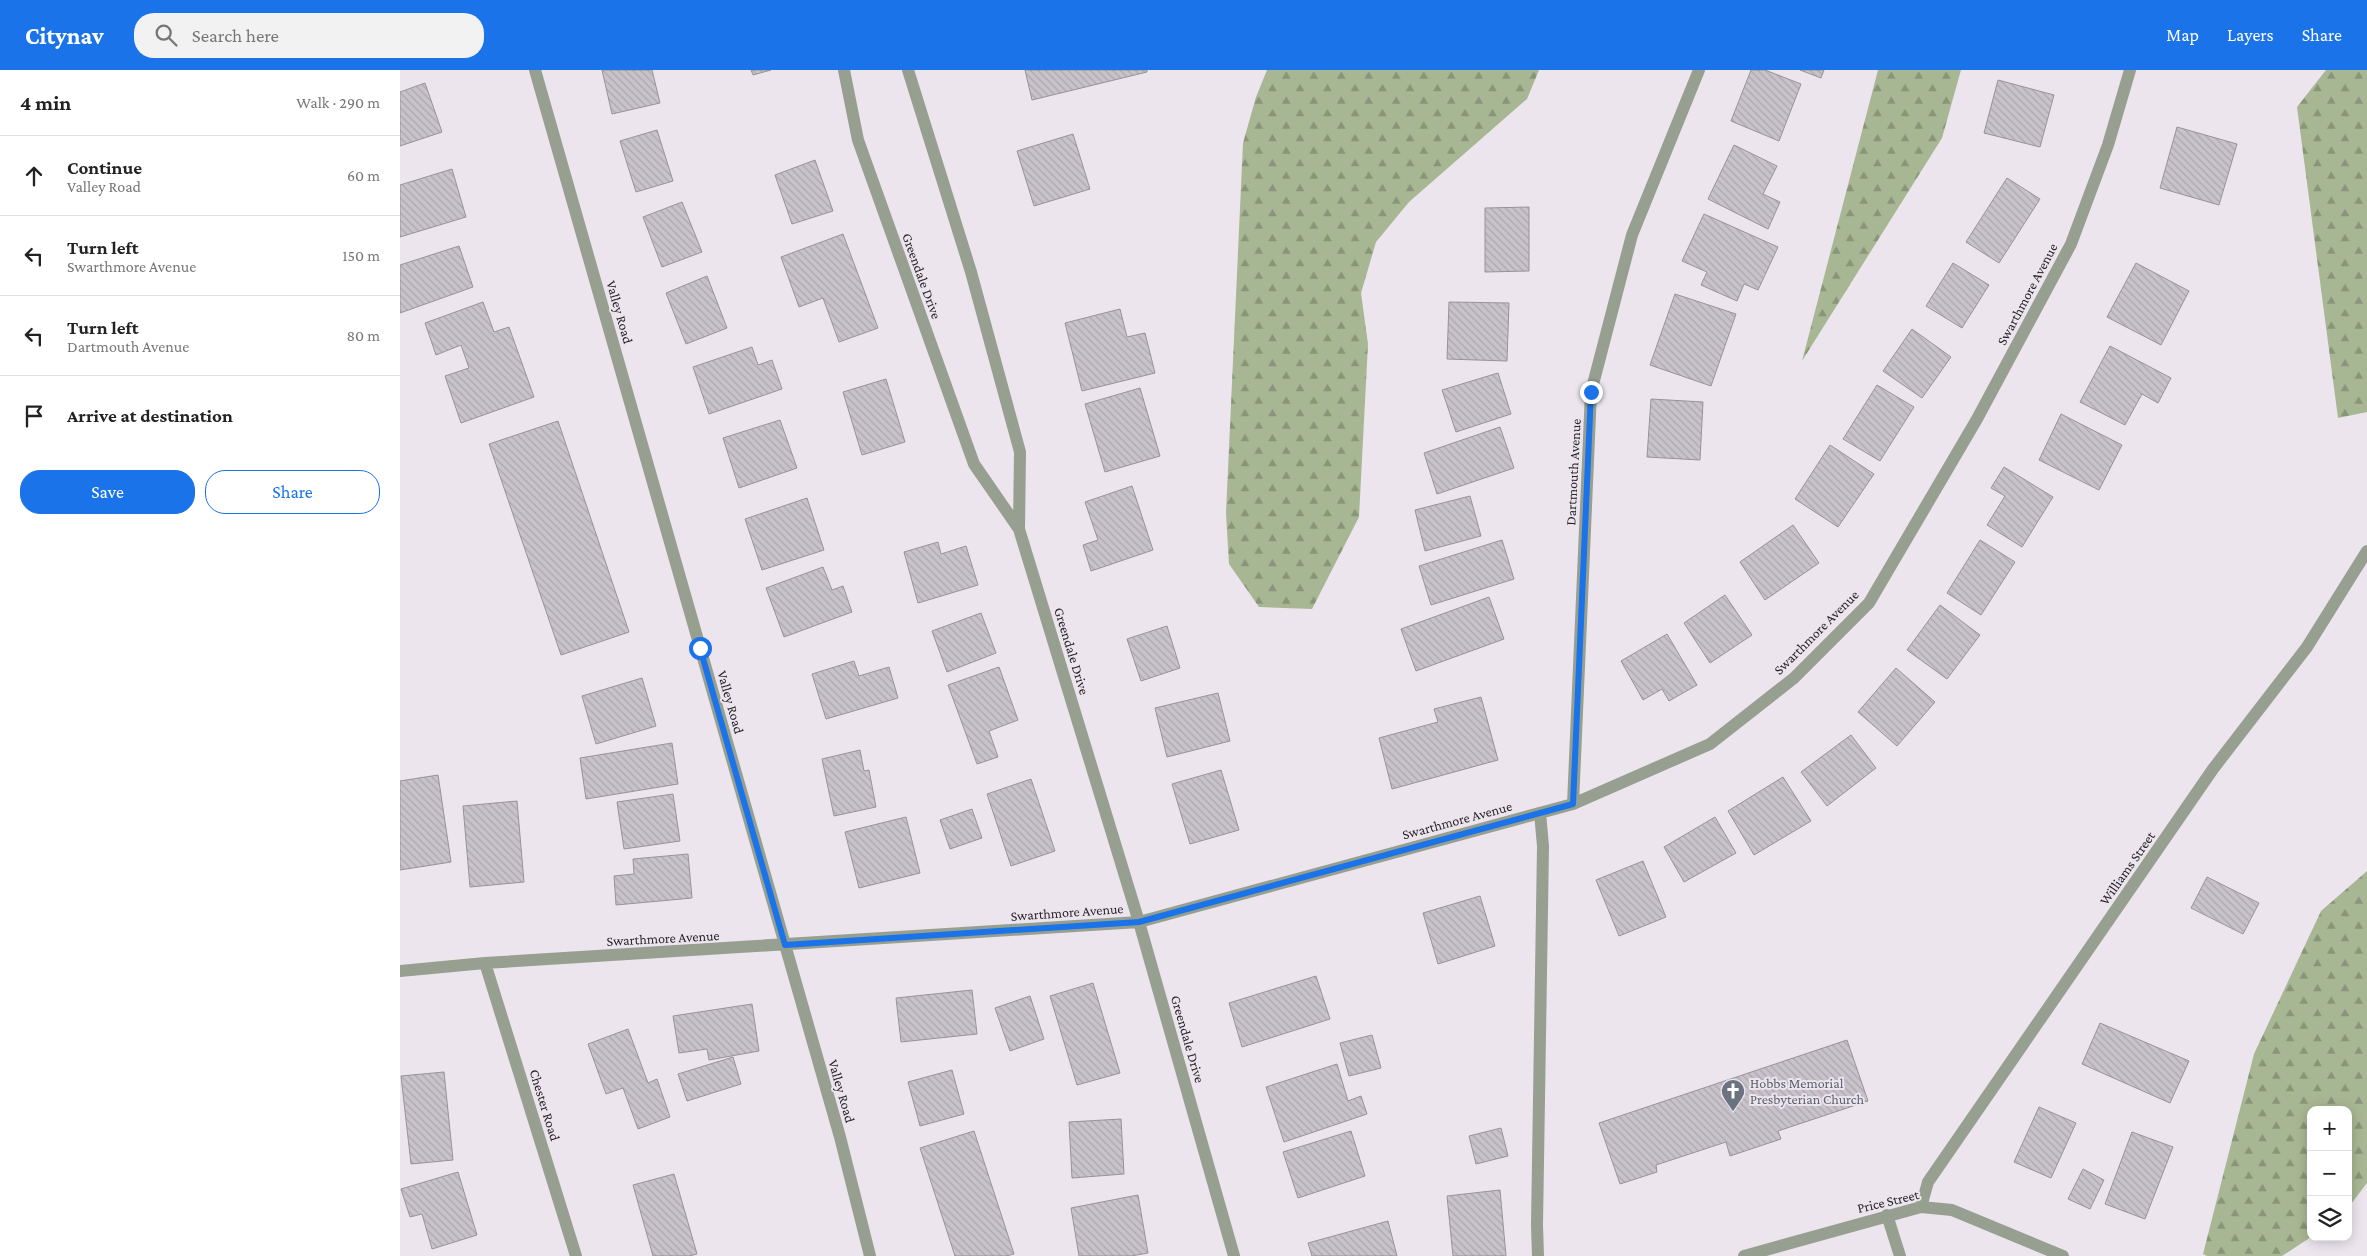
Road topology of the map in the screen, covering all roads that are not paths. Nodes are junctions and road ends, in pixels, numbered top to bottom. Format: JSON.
{"nodes":[{"id":1,"x":535,"y":70,"type":"edge"},
{"id":2,"x":844,"y":70,"type":"edge"},
{"id":3,"x":908,"y":70,"type":"edge"},
{"id":4,"x":1699,"y":70,"type":"edge"},
{"id":5,"x":2130,"y":70,"type":"edge"},
{"id":6,"x":1019,"y":530,"type":"junction"},
{"id":7,"x":2367,"y":551,"type":"edge"},
{"id":8,"x":1573,"y":804,"type":"junction"},
{"id":9,"x":1540,"y":813,"type":"junction"},
{"id":10,"x":1139,"y":922,"type":"junction"},
{"id":11,"x":785,"y":945,"type":"junction"},
{"id":12,"x":485,"y":963,"type":"junction"},
{"id":13,"x":400,"y":971,"type":"edge"},
{"id":14,"x":1921,"y":1207,"type":"junction"},
{"id":15,"x":1888,"y":1215,"type":"junction"},
{"id":16,"x":576,"y":1256,"type":"edge"},
{"id":17,"x":870,"y":1256,"type":"edge"},
{"id":18,"x":1234,"y":1256,"type":"edge"},
{"id":19,"x":1538,"y":1256,"type":"edge"},
{"id":20,"x":1744,"y":1256,"type":"edge"},
{"id":21,"x":1900,"y":1256,"type":"edge"},
{"id":22,"x":2063,"y":1256,"type":"edge"}],
"edges":[{"from":1,"to":11,"type":"street","name":"Valley Road"},
{"from":2,"to":6,"type":"street","name":"Greendale Drive"},
{"from":3,"to":6,"type":"street"},
{"from":4,"to":8,"type":"street","name":"Dartmouth Avenue"},
{"from":5,"to":8,"type":"street","name":"Swarthmore Avenue"},
{"from":6,"to":10,"type":"street","name":"Greendale Drive"},
{"from":7,"to":14,"type":"street","name":"Williams Street"},
{"from":8,"to":9,"type":"street","name":"Swarthmore Avenue"},
{"from":9,"to":10,"type":"street","name":"Swarthmore Avenue"},
{"from":9,"to":19,"type":"street"},
{"from":10,"to":11,"type":"street","name":"Swarthmore Avenue"},
{"from":10,"to":18,"type":"street","name":"Greendale Drive"},
{"from":11,"to":12,"type":"street","name":"Swarthmore Avenue"},
{"from":11,"to":17,"type":"street","name":"Valley Road"},
{"from":12,"to":13,"type":"street","name":"Swarthmore Avenue"},
{"from":12,"to":16,"type":"street","name":"Chester Road"},
{"from":14,"to":15,"type":"street","name":"Price Street"},
{"from":14,"to":22,"type":"street","name":"Price Street"},
{"from":15,"to":20,"type":"street","name":"Price Street"},
{"from":15,"to":21,"type":"street"}]}
